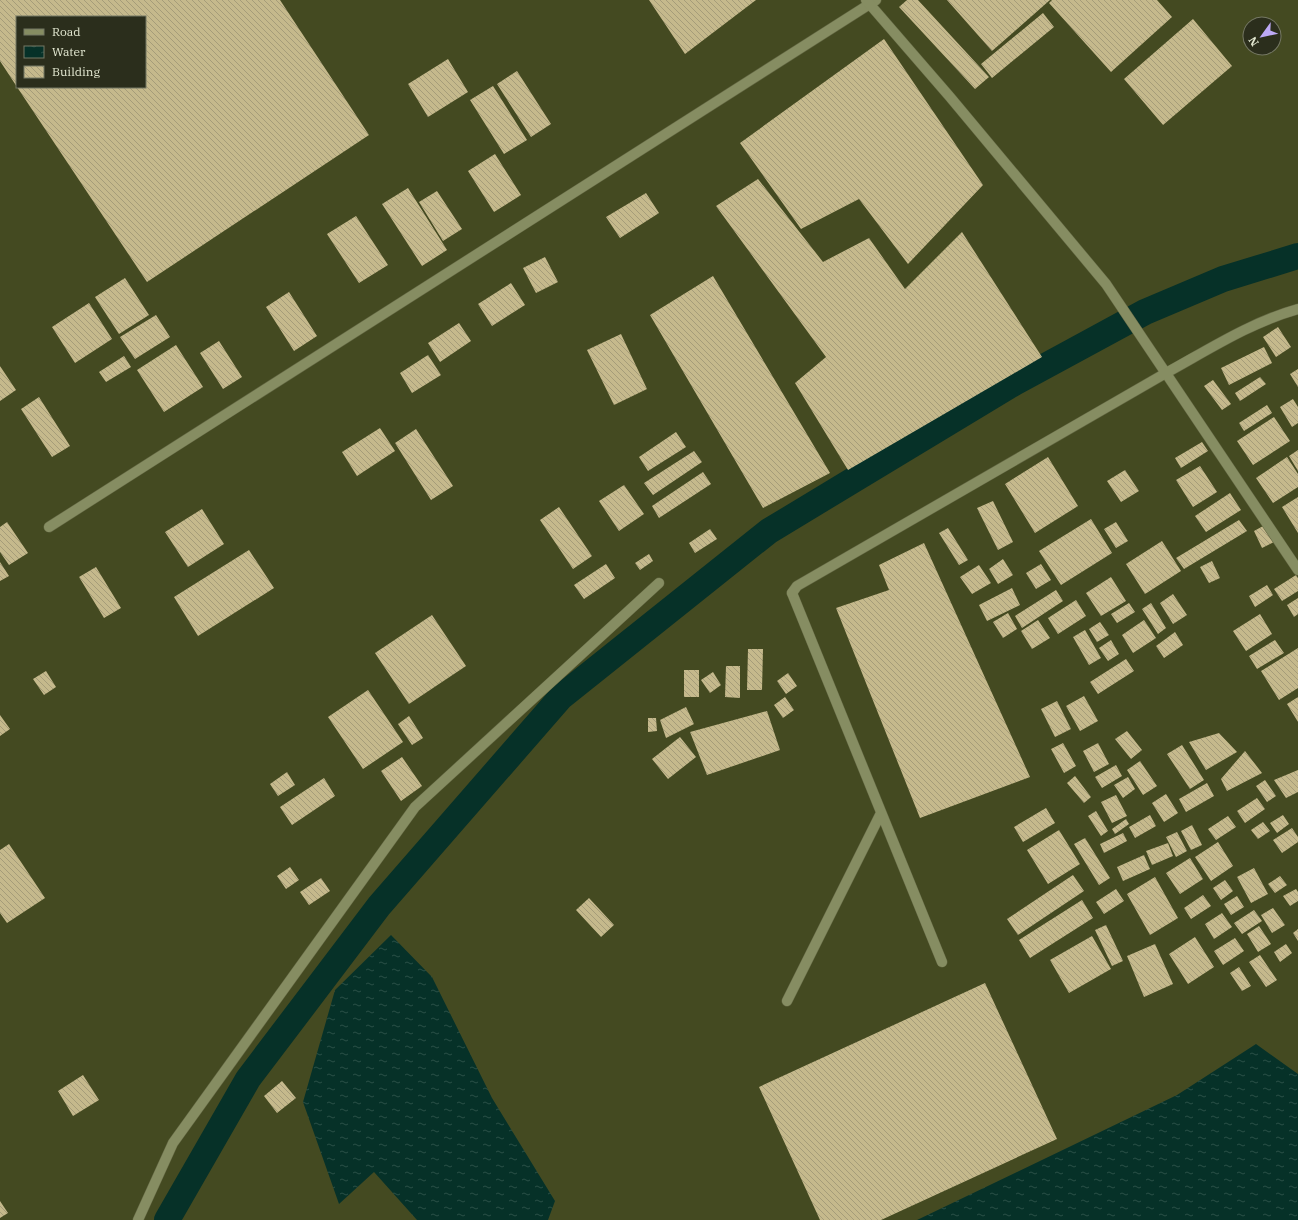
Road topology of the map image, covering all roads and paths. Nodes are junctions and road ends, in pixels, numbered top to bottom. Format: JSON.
{"nodes":[{"id":1,"x":871,"y":2,"type":"edge"},
{"id":2,"x":1298,"y":309,"type":"edge"},
{"id":3,"x":1166,"y":373,"type":"junction"},
{"id":4,"x":49,"y":527,"type":"dead end"},
{"id":5,"x":1298,"y":570,"type":"edge"},
{"id":6,"x":659,"y":583,"type":"dead end"},
{"id":7,"x":881,"y":813,"type":"junction"},
{"id":8,"x":942,"y":962,"type":"dead end"},
{"id":9,"x":787,"y":1001,"type":"dead end"},
{"id":10,"x":138,"y":1220,"type":"edge"}],
"edges":[{"from":1,"to":3,"type":"street"},
{"from":1,"to":4,"type":"street"},
{"from":2,"to":3,"type":"street"},
{"from":3,"to":5,"type":"street"},
{"from":3,"to":7,"type":"street"},
{"from":6,"to":10,"type":"street"},
{"from":7,"to":8,"type":"street"},
{"from":7,"to":9,"type":"street"}]}
